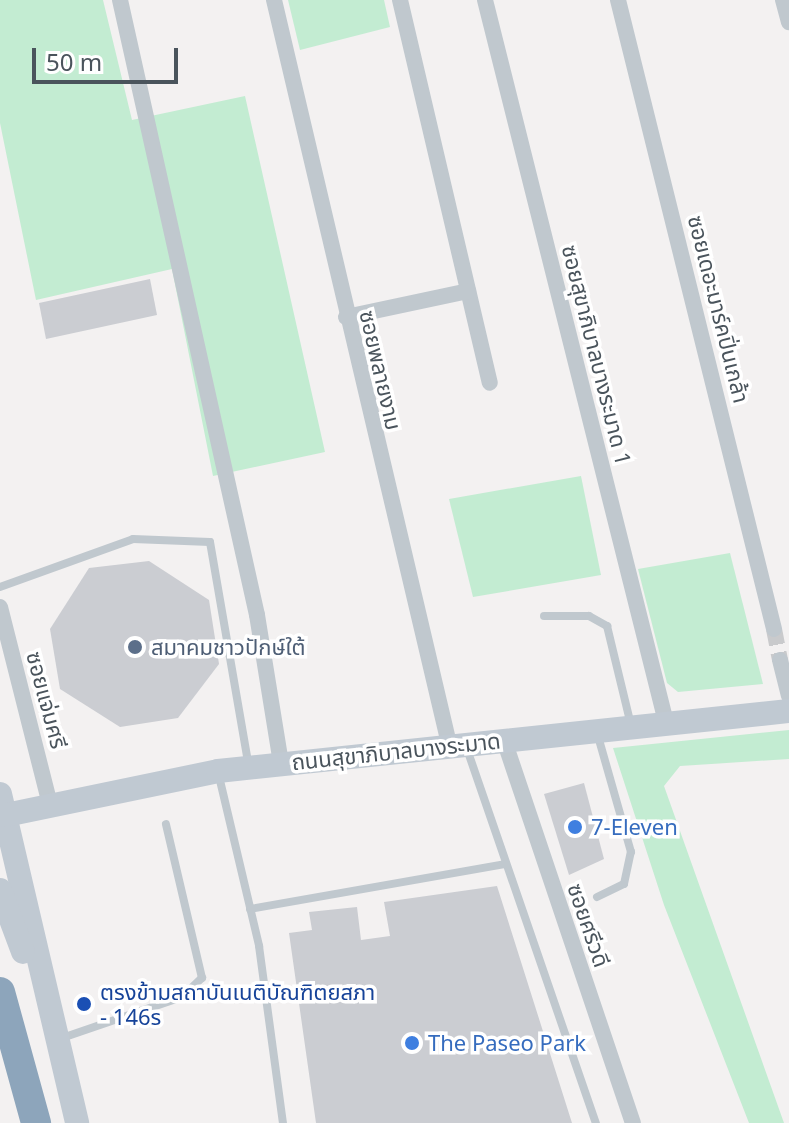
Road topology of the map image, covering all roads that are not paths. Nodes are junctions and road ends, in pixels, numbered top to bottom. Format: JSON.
{"nodes":[{"id":1,"x":120,"y":0,"type":"edge"},
{"id":2,"x":274,"y":0,"type":"edge"},
{"id":3,"x":400,"y":0,"type":"edge"},
{"id":4,"x":485,"y":0,"type":"edge"},
{"id":5,"x":618,"y":0,"type":"edge"},
{"id":6,"x":783,"y":0,"type":"edge"},
{"id":7,"x":789,"y":22,"type":"edge"},
{"id":8,"x":468,"y":291,"type":"junction"},
{"id":9,"x":346,"y":317,"type":"junction"},
{"id":10,"x":490,"y":383,"type":"dead end"},
{"id":11,"x":0,"y":587,"type":"edge"},
{"id":12,"x":0,"y":607,"type":"edge"},
{"id":13,"x":544,"y":616,"type":"dead end"},
{"id":14,"x":774,"y":629,"type":"tunnel mouth"},
{"id":15,"x":780,"y":660,"type":"tunnel mouth"},
{"id":16,"x":789,"y":696,"type":"edge"},
{"id":17,"x":789,"y":711,"type":"edge"},
{"id":18,"x":666,"y":722,"type":"junction"},
{"id":19,"x":632,"y":726,"type":"junction"},
{"id":20,"x":597,"y":730,"type":"junction"},
{"id":21,"x":504,"y":740,"type":"junction"},
{"id":22,"x":458,"y":748,"type":"junction"},
{"id":23,"x":281,"y":763,"type":"junction"},
{"id":24,"x":249,"y":768,"type":"junction"},
{"id":25,"x":218,"y":771,"type":"junction"},
{"id":26,"x":3,"y":804,"type":"edge"},
{"id":27,"x":50,"y":804,"type":"junction"},
{"id":28,"x":166,"y":824,"type":"dead end"},
{"id":29,"x":506,"y":864,"type":"junction"},
{"id":30,"x":0,"y":890,"type":"edge"},
{"id":31,"x":597,"y":897,"type":"dead end"},
{"id":32,"x":250,"y":909,"type":"junction"},
{"id":33,"x":0,"y":992,"type":"edge"},
{"id":34,"x":53,"y":1037,"type":"junction"},
{"id":35,"x":36,"y":1123,"type":"edge"},
{"id":36,"x":77,"y":1123,"type":"edge"},
{"id":37,"x":283,"y":1123,"type":"edge"},
{"id":38,"x":596,"y":1123,"type":"edge"},
{"id":39,"x":633,"y":1123,"type":"edge"}],
"edges":[{"from":1,"to":23,"type":"street"},
{"from":2,"to":9,"type":"street","name":"ซอยพลายงาม"},
{"from":3,"to":8,"type":"street"},
{"from":4,"to":18,"type":"street","name":"ซอยสุขาภิบาลบางระมาด 1"},
{"from":5,"to":14,"type":"street","name":"ซอยเดอะมาร์คปิ่นเกล้า"},
{"from":6,"to":7,"type":"street"},
{"from":8,"to":9,"type":"street"},
{"from":8,"to":10,"type":"street"},
{"from":9,"to":22,"type":"street","name":"ซอยพลายงาม"},
{"from":11,"to":24,"type":"lane"},
{"from":12,"to":27,"type":"street","name":"ซอยแจ่มศรี"},
{"from":13,"to":19,"type":"lane"},
{"from":15,"to":16,"type":"street"},
{"from":17,"to":18,"type":"street","name":"ถนนสุขาภิบาลบางระมาด"},
{"from":18,"to":19,"type":"street","name":"ถนนสุขาภิบาลบางระมาด"},
{"from":19,"to":20,"type":"street","name":"ถนนสุขาภิบาลบางระมาด"},
{"from":20,"to":21,"type":"street","name":"ถนนสุขาภิบาลบางระมาด"},
{"from":20,"to":31,"type":"lane"},
{"from":21,"to":22,"type":"street","name":"ถนนสุขาภิบาลบางระมาด"},
{"from":21,"to":39,"type":"street","name":"ซอยศรีวดี"},
{"from":22,"to":23,"type":"street","name":"ถนนสุขาภิบาลบางระมาด"},
{"from":22,"to":29,"type":"lane"},
{"from":23,"to":24,"type":"street","name":"ถนนสุขาภิบาลบางระมาด"},
{"from":24,"to":25,"type":"street","name":"ถนนสุขาภิบาลบางระมาด"},
{"from":25,"to":27,"type":"street","name":"ถนนสุขาภิบาลบางระมาด"},
{"from":25,"to":32,"type":"lane"},
{"from":26,"to":27,"type":"street","name":"ถนนสุขาภิบาลบางระมาด"},
{"from":26,"to":34,"type":"street"},
{"from":28,"to":34,"type":"lane"},
{"from":29,"to":32,"type":"lane"},
{"from":29,"to":38,"type":"lane"},
{"from":30,"to":34,"type":"street"},
{"from":32,"to":37,"type":"lane"},
{"from":33,"to":35,"type":"highway"},
{"from":34,"to":36,"type":"street"}]}
